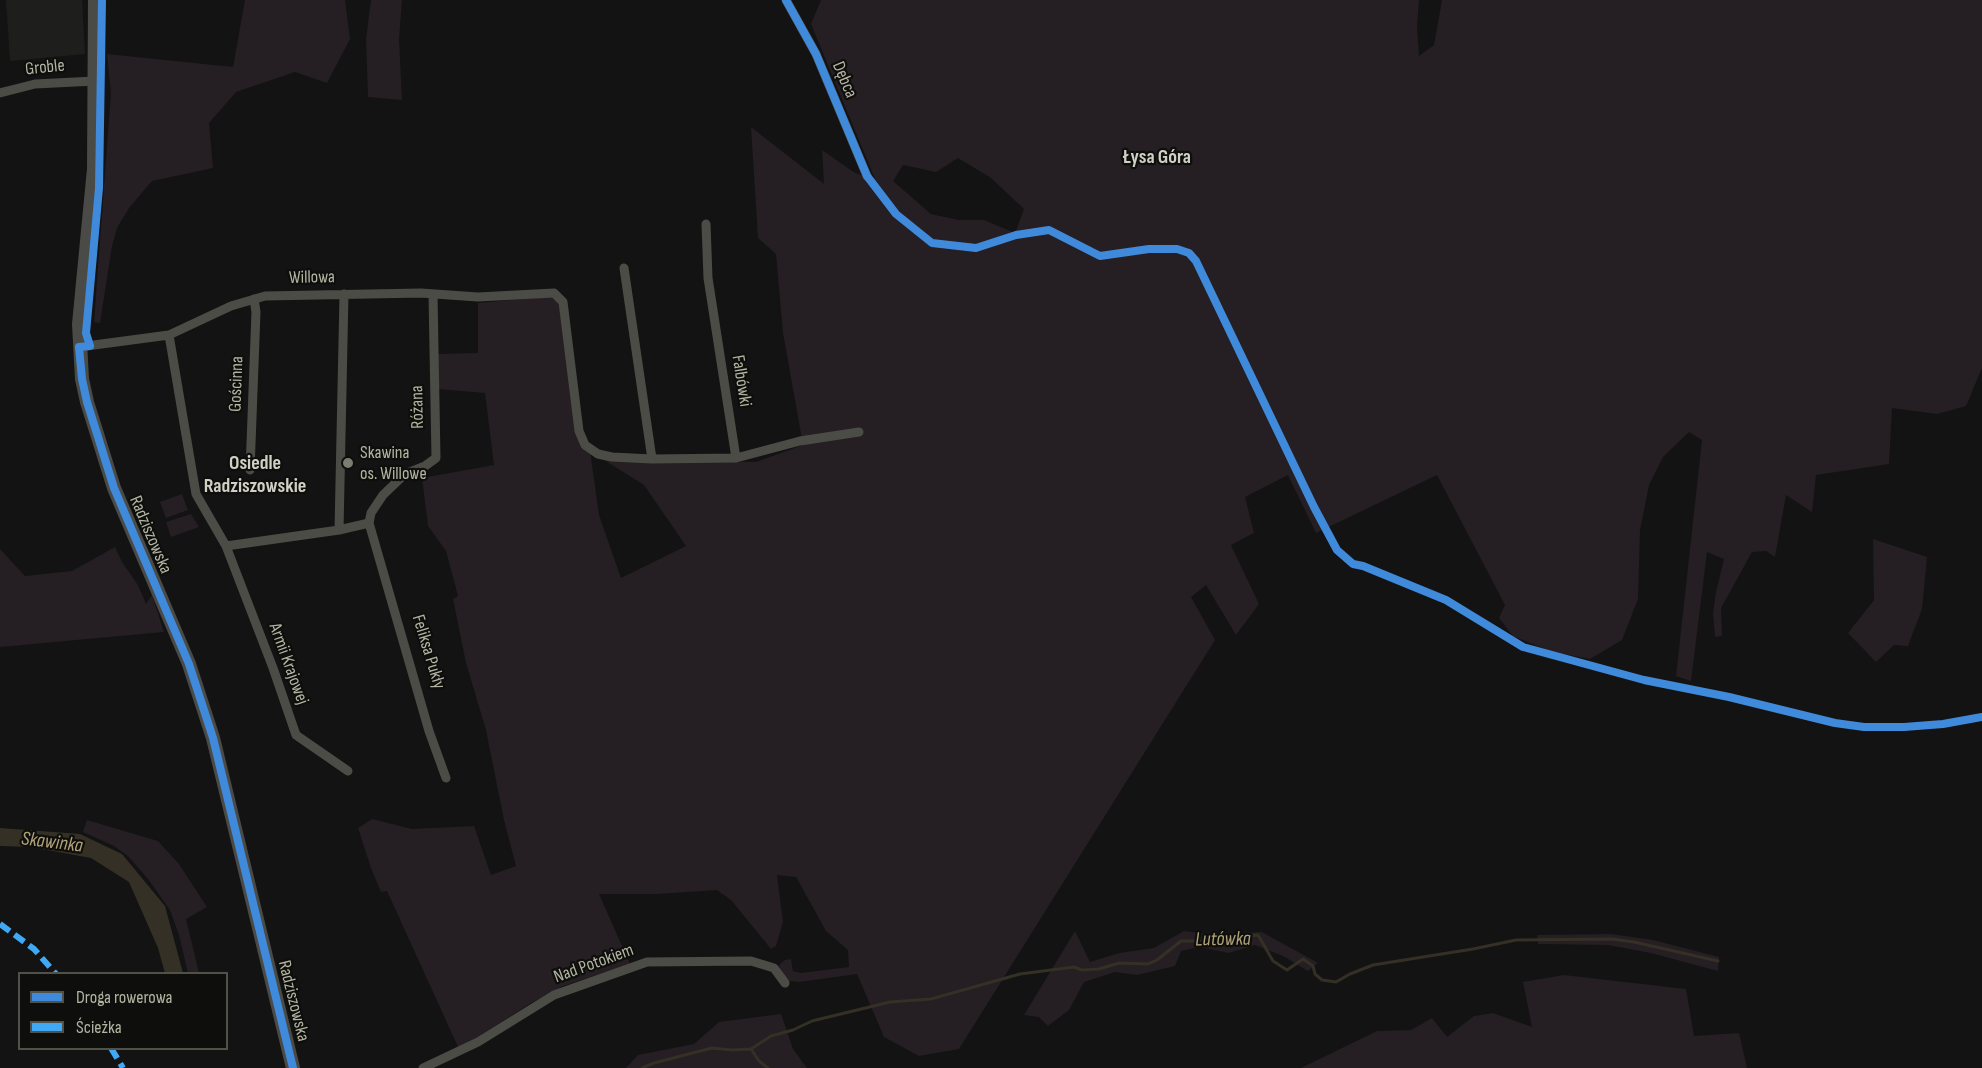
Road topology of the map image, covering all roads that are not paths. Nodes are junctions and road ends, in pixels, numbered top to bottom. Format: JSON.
{"nodes":[{"id":1,"x":95,"y":0,"type":"edge"},
{"id":2,"x":786,"y":0,"type":"edge"},
{"id":3,"x":95,"y":81,"type":"junction"},
{"id":4,"x":0,"y":93,"type":"edge"},
{"id":5,"x":867,"y":176,"type":"dead end"},
{"id":6,"x":706,"y":224,"type":"dead end"},
{"id":7,"x":624,"y":268,"type":"dead end"},
{"id":8,"x":344,"y":294,"type":"junction"},
{"id":9,"x":433,"y":294,"type":"junction"},
{"id":10,"x":254,"y":299,"type":"junction"},
{"id":11,"x":169,"y":335,"type":"junction"},
{"id":12,"x":79,"y":347,"type":"junction"},
{"id":13,"x":859,"y":432,"type":"dead end"},
{"id":14,"x":736,"y":458,"type":"junction"},
{"id":15,"x":652,"y":459,"type":"junction"},
{"id":16,"x":250,"y":470,"type":"dead end"},
{"id":17,"x":369,"y":523,"type":"junction"},
{"id":18,"x":339,"y":530,"type":"junction"},
{"id":19,"x":226,"y":546,"type":"junction"},
{"id":20,"x":348,"y":771,"type":"dead end"},
{"id":21,"x":446,"y":778,"type":"dead end"},
{"id":22,"x":785,"y":983,"type":"dead end"},
{"id":23,"x":293,"y":1068,"type":"edge"},
{"id":24,"x":423,"y":1068,"type":"edge"}],
"edges":[{"from":1,"to":3,"type":"street","name":"Radziszowska"},
{"from":2,"to":5,"type":"street","name":"Dębca"},
{"from":3,"to":4,"type":"street","name":"Groble"},
{"from":3,"to":12,"type":"street","name":"Radziszowska"},
{"from":6,"to":14,"type":"street","name":"Falbówki"},
{"from":7,"to":15,"type":"street"},
{"from":8,"to":9,"type":"street","name":"Willowa"},
{"from":8,"to":10,"type":"street","name":"Willowa"},
{"from":8,"to":18,"type":"street"},
{"from":9,"to":15,"type":"street","name":"Willowa"},
{"from":9,"to":17,"type":"street","name":"Różana"},
{"from":10,"to":11,"type":"street","name":"Willowa"},
{"from":10,"to":16,"type":"street","name":"Gościnna"},
{"from":11,"to":12,"type":"street","name":"Willowa"},
{"from":11,"to":19,"type":"street","name":"Armii Krajowej"},
{"from":12,"to":23,"type":"street","name":"Radziszowska"},
{"from":13,"to":14,"type":"street"},
{"from":14,"to":15,"type":"street"},
{"from":17,"to":18,"type":"street"},
{"from":17,"to":21,"type":"street","name":"Feliksa Pukły"},
{"from":18,"to":19,"type":"street"},
{"from":19,"to":20,"type":"street","name":"Armii Krajowej"},
{"from":22,"to":24,"type":"street","name":"Nad Potokiem"}]}
